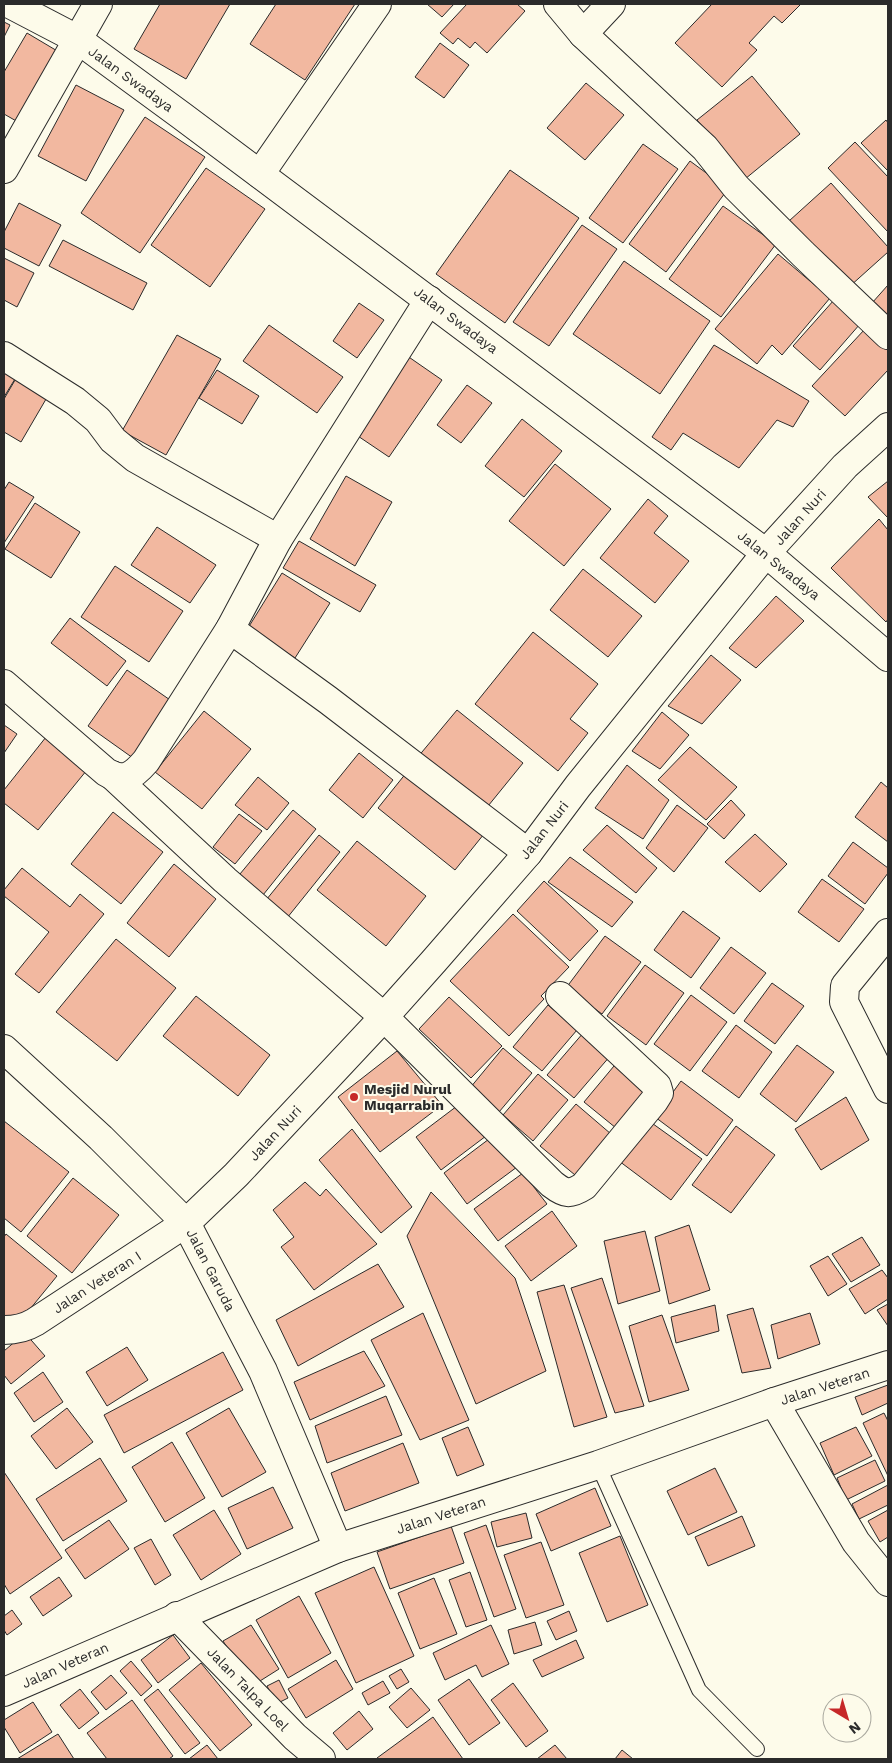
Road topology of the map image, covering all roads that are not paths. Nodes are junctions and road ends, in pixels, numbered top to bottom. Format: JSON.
{"nodes":[{"id":1,"x":10,"y":4,"type":"edge"},
{"id":2,"x":98,"y":4,"type":"edge"},
{"id":3,"x":377,"y":4,"type":"edge"},
{"id":4,"x":558,"y":4,"type":"edge"},
{"id":5,"x":611,"y":4,"type":"edge"},
{"id":6,"x":583,"y":34,"type":"junction"},
{"id":7,"x":77,"y":39,"type":"junction"},
{"id":8,"x":4,"y":168,"type":"edge"},
{"id":9,"x":260,"y":174,"type":"junction"},
{"id":10,"x":429,"y":300,"type":"junction"},
{"id":11,"x":888,"y":335,"type":"edge"},
{"id":12,"x":4,"y":356,"type":"edge"},
{"id":13,"x":888,"y":427,"type":"edge"},
{"id":14,"x":278,"y":539,"type":"junction"},
{"id":15,"x":766,"y":553,"type":"junction"},
{"id":16,"x":230,"y":629,"type":"junction"},
{"id":17,"x":888,"y":657,"type":"edge"},
{"id":18,"x":4,"y":684,"type":"edge"},
{"id":19,"x":112,"y":775,"type":"junction"},
{"id":20,"x":528,"y":852,"type":"junction"},
{"id":21,"x":888,"y":933,"type":"edge"},
{"id":22,"x":560,"y":996,"type":"dead end"},
{"id":23,"x":384,"y":1018,"type":"junction"},
{"id":24,"x":4,"y":1049,"type":"edge"},
{"id":25,"x":888,"y":1089,"type":"edge"},
{"id":26,"x":186,"y":1223,"type":"junction"},
{"id":27,"x":15,"y":1329,"type":"edge"},
{"id":28,"x":4,"y":1344,"type":"edge"},
{"id":29,"x":888,"y":1364,"type":"edge"},
{"id":30,"x":774,"y":1402,"type":"junction"},
{"id":31,"x":598,"y":1465,"type":"junction"},
{"id":32,"x":338,"y":1548,"type":"junction"},
{"id":33,"x":888,"y":1582,"type":"edge"},
{"id":34,"x":178,"y":1616,"type":"junction"},
{"id":35,"x":4,"y":1692,"type":"edge"},
{"id":36,"x":757,"y":1749,"type":"dead end"},
{"id":37,"x":321,"y":1759,"type":"edge"}],
"edges":[{"from":1,"to":7,"type":"street","name":"Jalan Swadaya"},
{"from":2,"to":7,"type":"street"},
{"from":3,"to":9,"type":"street"},
{"from":4,"to":6,"type":"street"},
{"from":5,"to":6,"type":"street"},
{"from":6,"to":11,"type":"street"},
{"from":7,"to":8,"type":"street"},
{"from":7,"to":9,"type":"street","name":"Jalan Swadaya"},
{"from":9,"to":10,"type":"street","name":"Jalan Swadaya"},
{"from":10,"to":14,"type":"street"},
{"from":10,"to":15,"type":"street","name":"Jalan Swadaya"},
{"from":12,"to":14,"type":"street"},
{"from":13,"to":15,"type":"street","name":"Jalan Nuri"},
{"from":14,"to":16,"type":"street"},
{"from":15,"to":17,"type":"street","name":"Jalan Swadaya"},
{"from":15,"to":20,"type":"street","name":"Jalan Nuri"},
{"from":16,"to":19,"type":"street"},
{"from":16,"to":20,"type":"street"},
{"from":18,"to":19,"type":"street"},
{"from":19,"to":23,"type":"street"},
{"from":20,"to":23,"type":"street","name":"Jalan Nuri"},
{"from":21,"to":25,"type":"street"},
{"from":22,"to":23,"type":"street"},
{"from":23,"to":26,"type":"street","name":"Jalan Nuri"},
{"from":24,"to":26,"type":"street","name":"Jalan Garuda"},
{"from":26,"to":27,"type":"street","name":"Jalan Veteran I"},
{"from":26,"to":32,"type":"street","name":"Jalan Garuda"},
{"from":27,"to":28,"type":"street","name":"Jalan Veteran I"},
{"from":29,"to":30,"type":"street","name":"Jalan Veteran"},
{"from":30,"to":31,"type":"street","name":"Jalan Veteran"},
{"from":30,"to":33,"type":"street"},
{"from":31,"to":32,"type":"street","name":"Jalan Veteran"},
{"from":31,"to":36,"type":"lane"},
{"from":32,"to":34,"type":"street","name":"Jalan Veteran"},
{"from":34,"to":35,"type":"street","name":"Jalan Veteran"},
{"from":34,"to":37,"type":"street","name":"Jalan Talpa Loel"}]}
